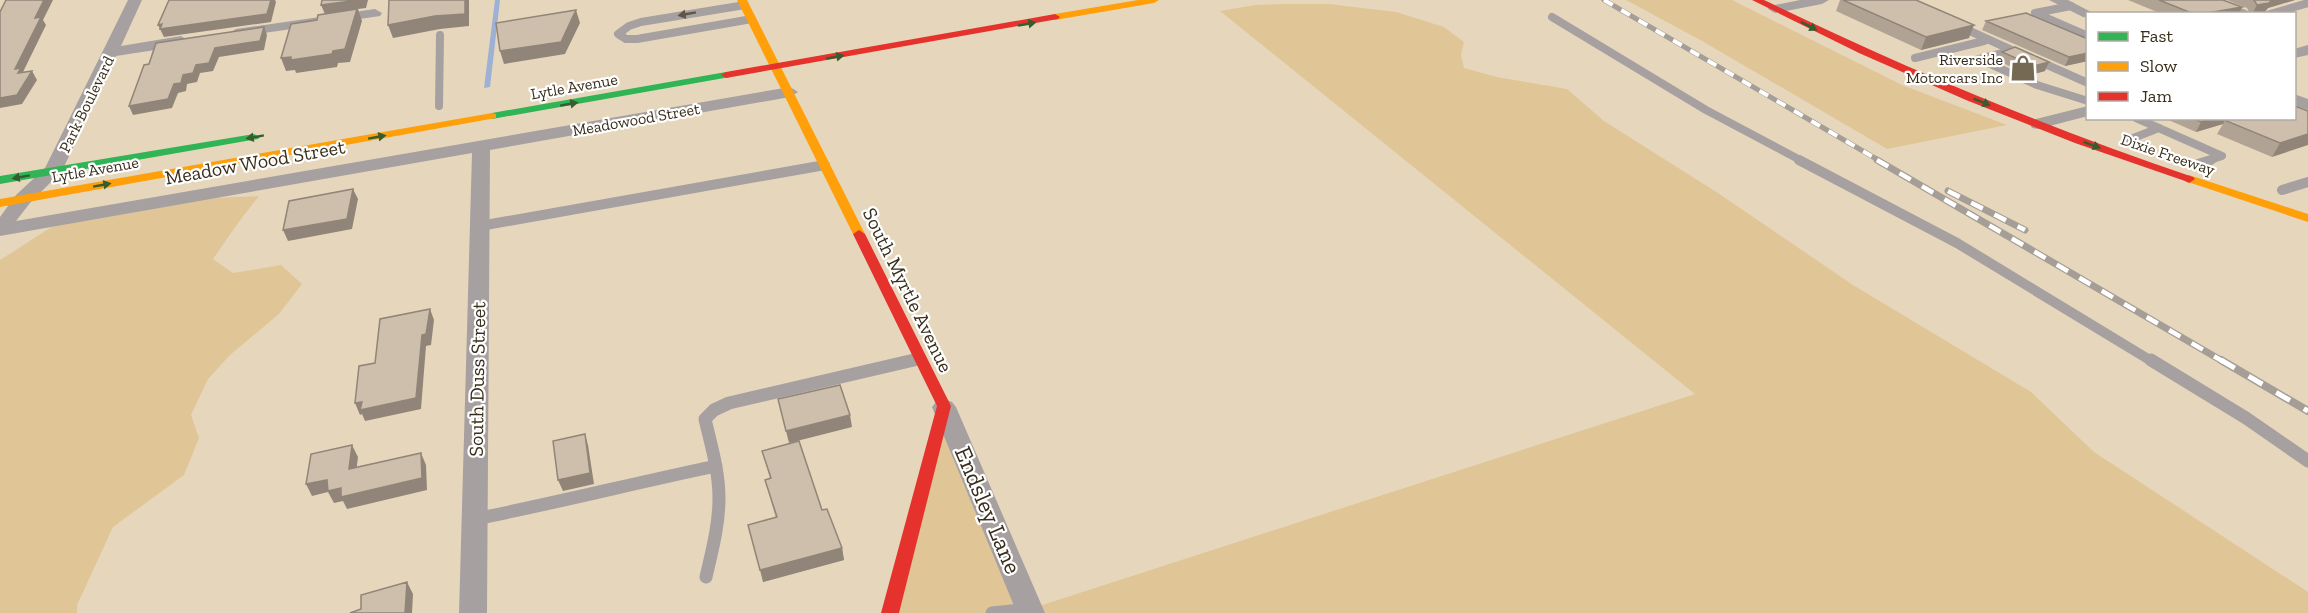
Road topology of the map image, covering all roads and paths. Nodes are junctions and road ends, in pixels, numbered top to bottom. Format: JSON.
{"nodes":[{"id":1,"x":135,"y":0,"type":"edge"},
{"id":2,"x":1073,"y":0,"type":"edge"},
{"id":3,"x":1154,"y":0,"type":"edge"},
{"id":4,"x":1757,"y":0,"type":"edge"},
{"id":5,"x":1822,"y":0,"type":"edge"},
{"id":6,"x":2056,"y":0,"type":"edge"},
{"id":7,"x":2209,"y":0,"type":"edge"},
{"id":8,"x":744,"y":2,"type":"edge"},
{"id":9,"x":1794,"y":2,"type":"edge"},
{"id":10,"x":2308,"y":3,"type":"edge"},
{"id":11,"x":1047,"y":4,"type":"dead end"},
{"id":12,"x":2071,"y":6,"type":"junction"},
{"id":13,"x":1775,"y":9,"type":"junction"},
{"id":14,"x":2240,"y":12,"type":"edge"},
{"id":15,"x":2277,"y":12,"type":"edge"},
{"id":16,"x":375,"y":13,"type":"dead end"},
{"id":17,"x":2086,"y":13,"type":"edge"},
{"id":18,"x":1552,"y":17,"type":"dead end"},
{"id":19,"x":752,"y":19,"type":"junction"},
{"id":20,"x":1952,"y":23,"type":"edge"},
{"id":21,"x":226,"y":35,"type":"edge"},
{"id":22,"x":440,"y":35,"type":"dead end"},
{"id":23,"x":2086,"y":35,"type":"edge"},
{"id":24,"x":1983,"y":37,"type":"junction"},
{"id":25,"x":191,"y":40,"type":"edge"},
{"id":26,"x":111,"y":52,"type":"junction"},
{"id":27,"x":2007,"y":52,"type":"edge"},
{"id":28,"x":1915,"y":58,"type":"junction"},
{"id":29,"x":777,"y":67,"type":"junction"},
{"id":30,"x":1937,"y":68,"type":"dead end"},
{"id":31,"x":2086,"y":82,"type":"edge"},
{"id":32,"x":790,"y":92,"type":"junction"},
{"id":33,"x":2086,"y":100,"type":"edge"},
{"id":34,"x":439,"y":106,"type":"dead end"},
{"id":35,"x":2040,"y":117,"type":"junction"},
{"id":36,"x":2085,"y":118,"type":"edge"},
{"id":37,"x":2141,"y":120,"type":"edge"},
{"id":38,"x":2159,"y":128,"type":"junction"},
{"id":39,"x":2111,"y":134,"type":"dead end"},
{"id":40,"x":263,"y":136,"type":"dead end"},
{"id":41,"x":2128,"y":140,"type":"junction"},
{"id":42,"x":482,"y":145,"type":"junction"},
{"id":43,"x":2149,"y":147,"type":"dead end"},
{"id":44,"x":2193,"y":162,"type":"joint"},
{"id":45,"x":825,"y":165,"type":"junction"},
{"id":46,"x":2218,"y":170,"type":"dead end"},
{"id":47,"x":53,"y":171,"type":"junction"},
{"id":48,"x":0,"y":180,"type":"edge"},
{"id":49,"x":2308,"y":182,"type":"edge"},
{"id":50,"x":2277,"y":189,"type":"joint"},
{"id":51,"x":24,"y":199,"type":"junction"},
{"id":52,"x":2308,"y":199,"type":"edge"},
{"id":53,"x":0,"y":203,"type":"edge"},
{"id":54,"x":2308,"y":218,"type":"edge"},
{"id":55,"x":480,"y":226,"type":"junction"},
{"id":56,"x":0,"y":230,"type":"edge"},
{"id":57,"x":920,"y":358,"type":"junction"},
{"id":58,"x":944,"y":406,"type":"junction"},
{"id":59,"x":2308,"y":461,"type":"edge"},
{"id":60,"x":716,"y":466,"type":"junction"},
{"id":61,"x":475,"y":519,"type":"junction"},
{"id":62,"x":706,"y":577,"type":"dead end"},
{"id":63,"x":1030,"y":611,"type":"edge"},
{"id":64,"x":473,"y":613,"type":"edge"},
{"id":65,"x":890,"y":613,"type":"edge"},
{"id":66,"x":992,"y":613,"type":"edge"}],
"edges":[{"from":1,"to":26,"type":"street","name":"Park Boulevard"},
{"from":2,"to":11,"type":"main road"},
{"from":29,"to":3,"type":"main road","name":"Lytle Avenue","one_way":true},
{"from":4,"to":13,"type":"main road","name":"Dixie Freeway"},
{"from":5,"to":9,"type":"street"},
{"from":6,"to":12,"type":"street"},
{"from":7,"to":14,"type":"lane"},
{"from":8,"to":19,"type":"main road","name":"South Myrtle Avenue"},
{"from":8,"to":19,"type":"lane","one_way":true},
{"from":9,"to":13,"type":"street"},
{"from":9,"to":28,"type":"main road"},
{"from":10,"to":15,"type":"lane"},
{"from":12,"to":17,"type":"street"},
{"from":12,"to":23,"type":"lane"},
{"from":13,"to":35,"type":"main road","name":"Dixie Freeway","one_way":true},
{"from":16,"to":21,"type":"street"},
{"from":18,"to":59,"type":"lane"},
{"from":19,"to":29,"type":"main road","name":"South Myrtle Avenue"},
{"from":20,"to":24,"type":"lane"},
{"from":22,"to":34,"type":"lane"},
{"from":24,"to":28,"type":"lane"},
{"from":24,"to":31,"type":"lane"},
{"from":25,"to":26,"type":"street"},
{"from":26,"to":47,"type":"street","name":"Park Boulevard"},
{"from":27,"to":33,"type":"lane"},
{"from":28,"to":30,"type":"main road"},
{"from":29,"to":32,"type":"main road","name":"South Myrtle Avenue"},
{"from":51,"to":29,"type":"main road","name":"Lytle Avenue","one_way":true},
{"from":32,"to":42,"type":"street","name":"Meadowood Street"},
{"from":32,"to":45,"type":"main road","name":"South Myrtle Avenue"},
{"from":35,"to":36,"type":"street"},
{"from":35,"to":54,"type":"main road","name":"Dixie Freeway","one_way":true},
{"from":37,"to":38,"type":"lane"},
{"from":38,"to":41,"type":"lane"},
{"from":38,"to":44,"type":"lane"},
{"from":39,"to":41,"type":"main road","name":"Dixie Freeway"},
{"from":40,"to":47,"type":"main road","name":"Lytle Avenue","one_way":true},
{"from":41,"to":43,"type":"main road","name":"Dixie Freeway"},
{"from":42,"to":55,"type":"street","name":"South Duss Street"},
{"from":42,"to":56,"type":"street","name":"Meadow Wood Street"},
{"from":44,"to":46,"type":"main road","name":"Dixie Freeway"},
{"from":45,"to":55,"type":"lane"},
{"from":45,"to":57,"type":"main road","name":"South Myrtle Avenue"},
{"from":47,"to":48,"type":"main road","name":"Lytle Avenue","one_way":true},
{"from":47,"to":51,"type":"street","name":"Park Boulevard"},
{"from":49,"to":50,"type":"lane"},
{"from":50,"to":52,"type":"main road"},
{"from":51,"to":53,"type":"main road","name":"Lytle Avenue"},
{"from":51,"to":56,"type":"street","name":"Park Boulevard"},
{"from":55,"to":61,"type":"street","name":"South Duss Street"},
{"from":57,"to":58,"type":"main road","name":"South Myrtle Avenue"},
{"from":57,"to":60,"type":"lane"},
{"from":58,"to":63,"type":"street","name":"Endsley Lane"},
{"from":58,"to":65,"type":"main road"},
{"from":60,"to":61,"type":"lane"},
{"from":60,"to":62,"type":"lane"},
{"from":61,"to":64,"type":"street","name":"South Duss Street"},
{"from":63,"to":66,"type":"lane"}]}
